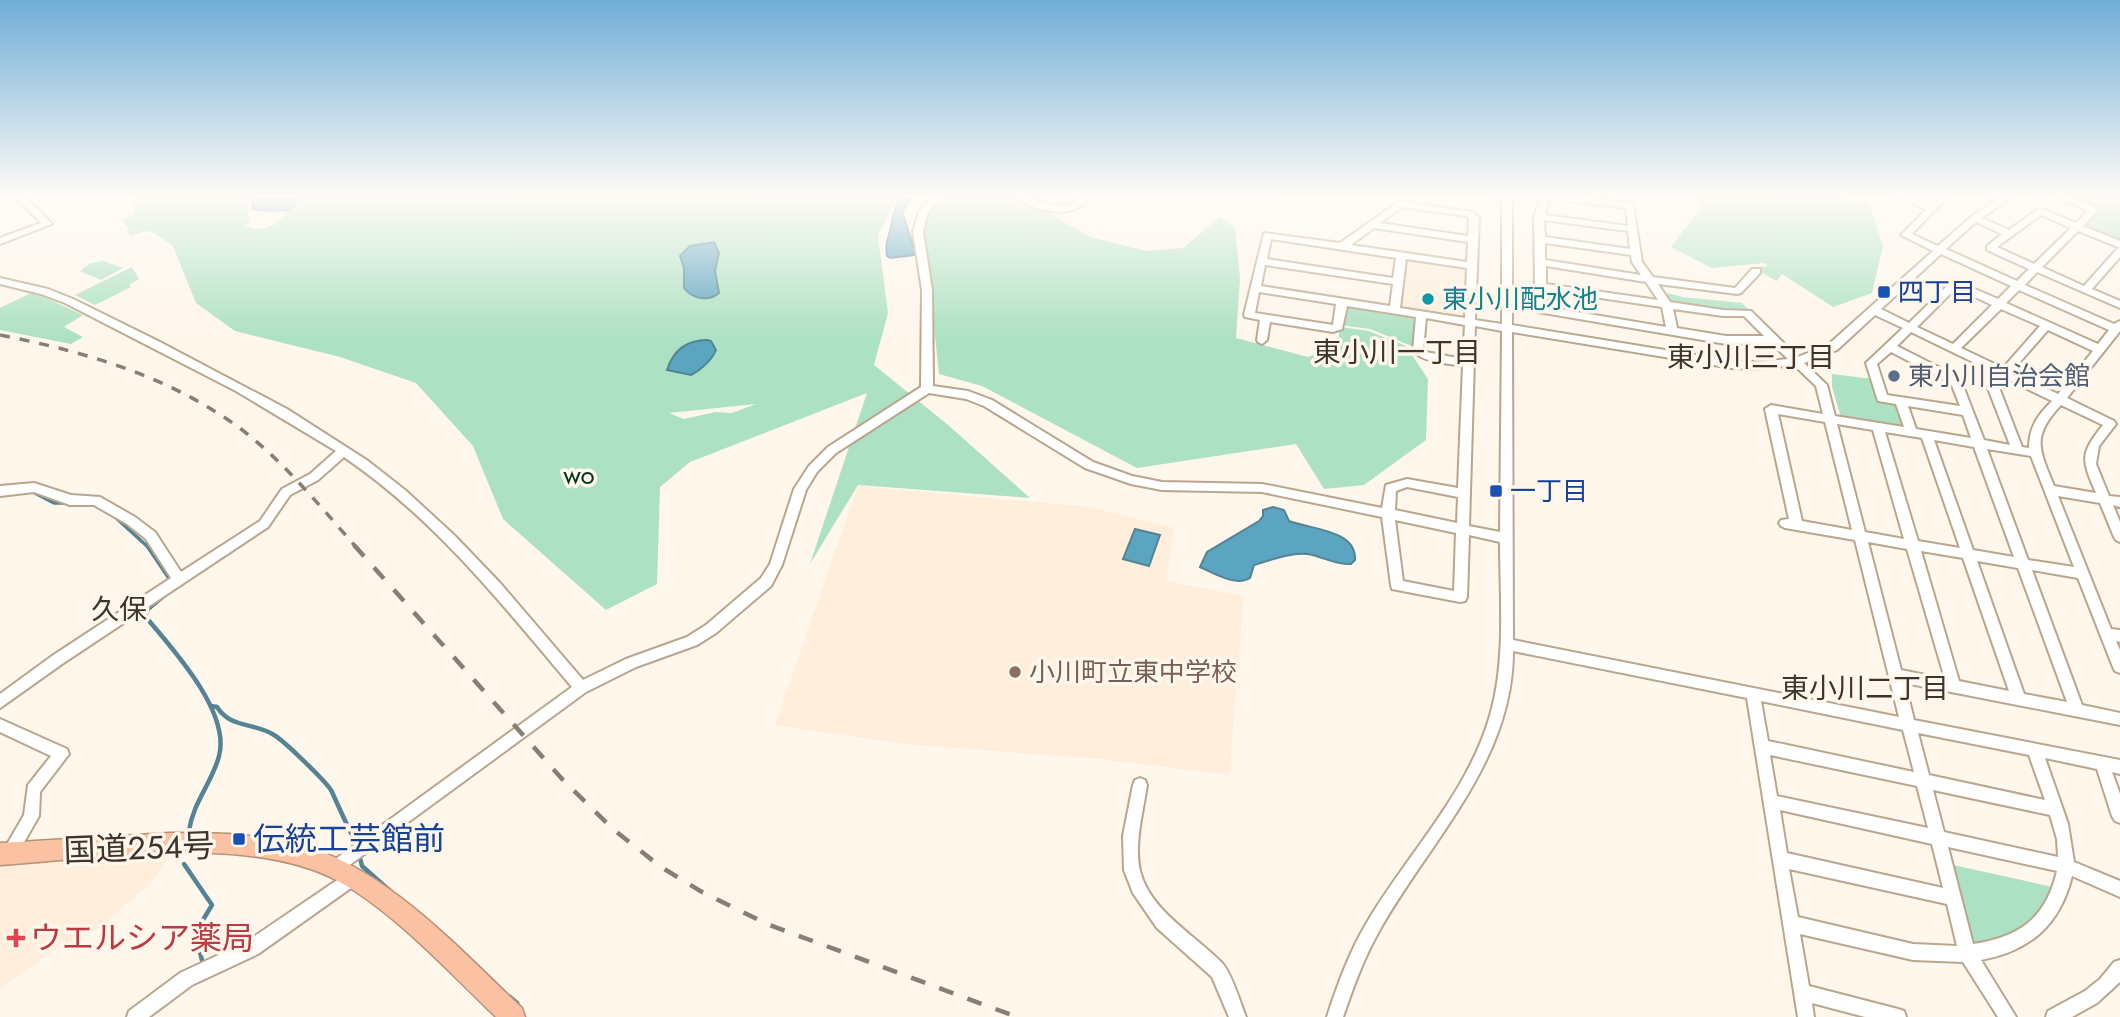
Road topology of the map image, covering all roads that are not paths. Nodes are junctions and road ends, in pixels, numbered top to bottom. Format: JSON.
{"nodes":[{"id":1,"x":920,"y":243,"type":"edge"},
{"id":2,"x":1265,"y":243,"type":"edge"},
{"id":3,"x":1321,"y":243,"type":"edge"},
{"id":4,"x":1348,"y":243,"type":"edge"},
{"id":5,"x":1472,"y":243,"type":"edge"},
{"id":6,"x":1507,"y":243,"type":"edge"},
{"id":7,"x":1541,"y":243,"type":"edge"},
{"id":8,"x":1571,"y":243,"type":"edge"},
{"id":9,"x":1634,"y":243,"type":"edge"},
{"id":10,"x":1923,"y":243,"type":"edge"},
{"id":11,"x":1947,"y":243,"type":"edge"},
{"id":12,"x":1996,"y":243,"type":"edge"},
{"id":13,"x":2060,"y":243,"type":"edge"},
{"id":14,"x":1343,"y":247,"type":"junction"},
{"id":15,"x":1939,"y":251,"type":"junction"},
{"id":16,"x":2120,"y":251,"type":"edge"},
{"id":17,"x":1635,"y":253,"type":"junction"},
{"id":18,"x":1401,"y":255,"type":"junction"},
{"id":19,"x":1261,"y":261,"type":"junction"},
{"id":20,"x":1541,"y":262,"type":"junction"},
{"id":21,"x":1471,"y":266,"type":"junction"},
{"id":22,"x":2034,"y":267,"type":"junction"},
{"id":23,"x":1756,"y":271,"type":"dead end"},
{"id":24,"x":1646,"y":277,"type":"junction"},
{"id":25,"x":0,"y":281,"type":"edge"},
{"id":26,"x":1398,"y":282,"type":"junction"},
{"id":27,"x":2017,"y":285,"type":"junction"},
{"id":28,"x":1540,"y":286,"type":"junction"},
{"id":29,"x":1255,"y":288,"type":"junction"},
{"id":30,"x":2086,"y":290,"type":"junction"},
{"id":31,"x":1342,"y":302,"type":"junction"},
{"id":32,"x":1999,"y":303,"type":"junction"},
{"id":33,"x":1667,"y":305,"type":"junction"},
{"id":34,"x":2120,"y":305,"type":"edge"},
{"id":35,"x":1395,"y":310,"type":"junction"},
{"id":36,"x":1874,"y":310,"type":"junction"},
{"id":37,"x":1421,"y":314,"type":"junction"},
{"id":38,"x":1265,"y":319,"type":"junction"},
{"id":39,"x":1470,"y":322,"type":"junction"},
{"id":40,"x":1622,"y":323,"type":"junction"},
{"id":41,"x":2048,"y":325,"type":"junction"},
{"id":42,"x":2117,"y":326,"type":"edge"},
{"id":43,"x":1909,"y":327,"type":"junction"},
{"id":44,"x":1507,"y":328,"type":"junction"},
{"id":45,"x":1672,"y":331,"type":"junction"},
{"id":46,"x":1773,"y":339,"type":"junction"},
{"id":47,"x":1262,"y":340,"type":"dead end"},
{"id":48,"x":1626,"y":346,"type":"junction"},
{"id":49,"x":1890,"y":347,"type":"junction"},
{"id":50,"x":1954,"y":349,"type":"junction"},
{"id":51,"x":2101,"y":350,"type":"junction"},
{"id":52,"x":1798,"y":362,"type":"junction"},
{"id":53,"x":1468,"y":363,"type":"junction"},
{"id":54,"x":1984,"y":364,"type":"junction"},
{"id":55,"x":2004,"y":373,"type":"junction"},
{"id":56,"x":927,"y":389,"type":"junction"},
{"id":57,"x":2059,"y":400,"type":"junction"},
{"id":58,"x":1901,"y":401,"type":"junction"},
{"id":59,"x":1965,"y":411,"type":"junction"},
{"id":60,"x":1829,"y":419,"type":"junction"},
{"id":61,"x":1878,"y":427,"type":"junction"},
{"id":62,"x":1912,"y":433,"type":"junction"},
{"id":63,"x":1927,"y":436,"type":"junction"},
{"id":64,"x":1978,"y":444,"type":"junction"},
{"id":65,"x":344,"y":451,"type":"junction"},
{"id":66,"x":2018,"y":451,"type":"junction"},
{"id":67,"x":2035,"y":453,"type":"junction"},
{"id":68,"x":2049,"y":490,"type":"junction"},
{"id":69,"x":0,"y":491,"type":"edge"},
{"id":70,"x":1463,"y":494,"type":"junction"},
{"id":71,"x":2103,"y":499,"type":"junction"},
{"id":72,"x":2120,"y":502,"type":"edge"},
{"id":73,"x":1388,"y":516,"type":"junction"},
{"id":74,"x":1462,"y":530,"type":"junction"},
{"id":75,"x":1859,"y":534,"type":"junction"},
{"id":76,"x":2120,"y":537,"type":"edge"},
{"id":77,"x":1507,"y":538,"type":"junction"},
{"id":78,"x":1914,"y":544,"type":"junction"},
{"id":79,"x":1968,"y":554,"type":"junction"},
{"id":80,"x":2024,"y":564,"type":"junction"},
{"id":81,"x":2083,"y":574,"type":"junction"},
{"id":82,"x":179,"y":579,"type":"junction"},
{"id":83,"x":2113,"y":634,"type":"edge"},
{"id":84,"x":1506,"y":644,"type":"junction"},
{"id":85,"x":2120,"y":667,"type":"edge"},
{"id":86,"x":1896,"y":675,"type":"junction"},
{"id":87,"x":1954,"y":687,"type":"junction"},
{"id":88,"x":582,"y":688,"type":"junction"},
{"id":89,"x":1753,"y":694,"type":"junction"},
{"id":90,"x":2019,"y":699,"type":"junction"},
{"id":91,"x":0,"y":702,"type":"edge"},
{"id":92,"x":2077,"y":710,"type":"junction"},
{"id":93,"x":2120,"y":719,"type":"edge"},
{"id":94,"x":0,"y":725,"type":"edge"},
{"id":95,"x":1910,"y":725,"type":"junction"},
{"id":96,"x":1760,"y":746,"type":"junction"},
{"id":97,"x":2034,"y":749,"type":"junction"},
{"id":98,"x":2102,"y":763,"type":"junction"},
{"id":99,"x":2120,"y":767,"type":"edge"},
{"id":100,"x":1924,"y":781,"type":"junction"},
{"id":101,"x":1139,"y":785,"type":"dead end"},
{"id":102,"x":1770,"y":802,"type":"junction"},
{"id":103,"x":2054,"y":808,"type":"junction"},
{"id":104,"x":2120,"y":816,"type":"edge"},
{"id":105,"x":1940,"y":839,"type":"junction"},
{"id":106,"x":5,"y":854,"type":"edge"},
{"id":107,"x":1780,"y":859,"type":"junction"},
{"id":108,"x":2066,"y":866,"type":"junction"},
{"id":109,"x":344,"y":873,"type":"junction"},
{"id":110,"x":2120,"y":888,"type":"edge"},
{"id":111,"x":1953,"y":898,"type":"junction"},
{"id":112,"x":1790,"y":922,"type":"junction"},
{"id":113,"x":1968,"y":955,"type":"junction"},
{"id":114,"x":2120,"y":968,"type":"edge"},
{"id":115,"x":1801,"y":992,"type":"junction"},
{"id":116,"x":135,"y":1017,"type":"edge"},
{"id":117,"x":513,"y":1017,"type":"edge"},
{"id":118,"x":1238,"y":1017,"type":"edge"},
{"id":119,"x":1335,"y":1017,"type":"edge"},
{"id":120,"x":1806,"y":1017,"type":"edge"},
{"id":121,"x":1898,"y":1017,"type":"edge"},
{"id":122,"x":2008,"y":1017,"type":"edge"},
{"id":123,"x":2054,"y":1017,"type":"edge"}],
"edges":[{"from":1,"to":56,"type":"street"},
{"from":2,"to":19,"type":"street"},
{"from":3,"to":14,"type":"street"},
{"from":4,"to":14,"type":"street"},
{"from":5,"to":21,"type":"street"},
{"from":6,"to":44,"type":"street"},
{"from":7,"to":20,"type":"street"},
{"from":8,"to":17,"type":"street"},
{"from":9,"to":17,"type":"street"},
{"from":10,"to":15,"type":"street"},
{"from":11,"to":15,"type":"street"},
{"from":12,"to":22,"type":"street"},
{"from":13,"to":22,"type":"street"},
{"from":14,"to":18,"type":"street"},
{"from":15,"to":27,"type":"street"},
{"from":15,"to":36,"type":"street"},
{"from":16,"to":30,"type":"street"},
{"from":17,"to":24,"type":"street"},
{"from":18,"to":21,"type":"street"},
{"from":18,"to":26,"type":"street"},
{"from":19,"to":26,"type":"street"},
{"from":19,"to":29,"type":"street"},
{"from":20,"to":24,"type":"street"},
{"from":20,"to":28,"type":"street"},
{"from":21,"to":39,"type":"street"},
{"from":22,"to":27,"type":"street"},
{"from":22,"to":30,"type":"street"},
{"from":23,"to":24,"type":"street"},
{"from":24,"to":33,"type":"street"},
{"from":25,"to":65,"type":"street"},
{"from":26,"to":35,"type":"street"},
{"from":27,"to":32,"type":"street"},
{"from":27,"to":42,"type":"street"},
{"from":28,"to":33,"type":"street"},
{"from":28,"to":40,"type":"street"},
{"from":29,"to":31,"type":"street"},
{"from":29,"to":38,"type":"street"},
{"from":30,"to":34,"type":"street"},
{"from":31,"to":35,"type":"street"},
{"from":31,"to":38,"type":"street"},
{"from":32,"to":41,"type":"street"},
{"from":32,"to":43,"type":"street"},
{"from":32,"to":50,"type":"street"},
{"from":33,"to":45,"type":"street"},
{"from":33,"to":46,"type":"street"},
{"from":35,"to":37,"type":"street"},
{"from":36,"to":43,"type":"street"},
{"from":36,"to":52,"type":"street"},
{"from":37,"to":39,"type":"street"},
{"from":37,"to":53,"type":"street"},
{"from":38,"to":47,"type":"street"},
{"from":39,"to":44,"type":"street"},
{"from":39,"to":53,"type":"street"},
{"from":40,"to":45,"type":"street"},
{"from":40,"to":48,"type":"street"},
{"from":41,"to":51,"type":"street"},
{"from":41,"to":55,"type":"street"},
{"from":42,"to":51,"type":"street"},
{"from":43,"to":49,"type":"street"},
{"from":43,"to":50,"type":"street"},
{"from":44,"to":48,"type":"street"},
{"from":44,"to":77,"type":"street"},
{"from":45,"to":46,"type":"street"},
{"from":46,"to":52,"type":"street"},
{"from":48,"to":52,"type":"street"},
{"from":49,"to":58,"type":"street"},
{"from":49,"to":59,"type":"street"},
{"from":50,"to":54,"type":"street"},
{"from":51,"to":57,"type":"street"},
{"from":52,"to":60,"type":"street"},
{"from":53,"to":70,"type":"street"},
{"from":54,"to":55,"type":"street"},
{"from":54,"to":66,"type":"street"},
{"from":55,"to":57,"type":"street"},
{"from":56,"to":73,"type":"street"},
{"from":56,"to":88,"type":"street"},
{"from":57,"to":67,"type":"street"},
{"from":57,"to":71,"type":"street"},
{"from":58,"to":59,"type":"street"},
{"from":58,"to":62,"type":"street"},
{"from":59,"to":64,"type":"street"},
{"from":60,"to":61,"type":"street"},
{"from":60,"to":75,"type":"street"},
{"from":60,"to":75,"type":"street"},
{"from":61,"to":62,"type":"street"},
{"from":61,"to":78,"type":"street"},
{"from":62,"to":63,"type":"street"},
{"from":63,"to":64,"type":"street"},
{"from":63,"to":79,"type":"street"},
{"from":64,"to":66,"type":"street"},
{"from":64,"to":80,"type":"street"},
{"from":65,"to":82,"type":"street"},
{"from":65,"to":88,"type":"street"},
{"from":66,"to":67,"type":"street"},
{"from":67,"to":68,"type":"street"},
{"from":68,"to":71,"type":"street"},
{"from":68,"to":81,"type":"street"},
{"from":69,"to":82,"type":"street"},
{"from":70,"to":73,"type":"street"},
{"from":70,"to":74,"type":"street"},
{"from":71,"to":72,"type":"street"},
{"from":71,"to":76,"type":"street"},
{"from":73,"to":74,"type":"street"},
{"from":73,"to":74,"type":"street"},
{"from":74,"to":77,"type":"street"},
{"from":75,"to":78,"type":"street"},
{"from":75,"to":86,"type":"street"},
{"from":77,"to":84,"type":"street"},
{"from":78,"to":79,"type":"street"},
{"from":78,"to":87,"type":"street"},
{"from":79,"to":80,"type":"street"},
{"from":79,"to":90,"type":"street"},
{"from":80,"to":81,"type":"street"},
{"from":80,"to":92,"type":"street"},
{"from":81,"to":83,"type":"street"},
{"from":82,"to":91,"type":"street"},
{"from":83,"to":85,"type":"street"},
{"from":84,"to":89,"type":"street"},
{"from":84,"to":119,"type":"street"},
{"from":86,"to":87,"type":"street"},
{"from":86,"to":95,"type":"street"},
{"from":87,"to":90,"type":"street"},
{"from":88,"to":109,"type":"street"},
{"from":89,"to":95,"type":"street"},
{"from":89,"to":96,"type":"street"},
{"from":90,"to":92,"type":"street"},
{"from":92,"to":93,"type":"street"},
{"from":94,"to":106,"type":"street"},
{"from":95,"to":97,"type":"street"},
{"from":95,"to":100,"type":"street"},
{"from":96,"to":100,"type":"street"},
{"from":96,"to":102,"type":"street"},
{"from":97,"to":98,"type":"street"},
{"from":97,"to":103,"type":"street"},
{"from":98,"to":99,"type":"street"},
{"from":98,"to":104,"type":"street"},
{"from":100,"to":103,"type":"street"},
{"from":100,"to":105,"type":"street"},
{"from":101,"to":118,"type":"street"},
{"from":102,"to":105,"type":"street"},
{"from":102,"to":107,"type":"street"},
{"from":103,"to":108,"type":"street"},
{"from":105,"to":108,"type":"street"},
{"from":105,"to":111,"type":"street"},
{"from":106,"to":109,"type":"highway","name":"国道254号"},
{"from":107,"to":111,"type":"street"},
{"from":107,"to":112,"type":"street"},
{"from":108,"to":110,"type":"street"},
{"from":108,"to":113,"type":"street"},
{"from":109,"to":116,"type":"street"},
{"from":109,"to":117,"type":"highway","name":"国道254号"},
{"from":111,"to":113,"type":"street"},
{"from":112,"to":113,"type":"street"},
{"from":112,"to":115,"type":"street"},
{"from":113,"to":122,"type":"street"},
{"from":114,"to":123,"type":"street"},
{"from":115,"to":120,"type":"street"},
{"from":115,"to":121,"type":"street"}]}
